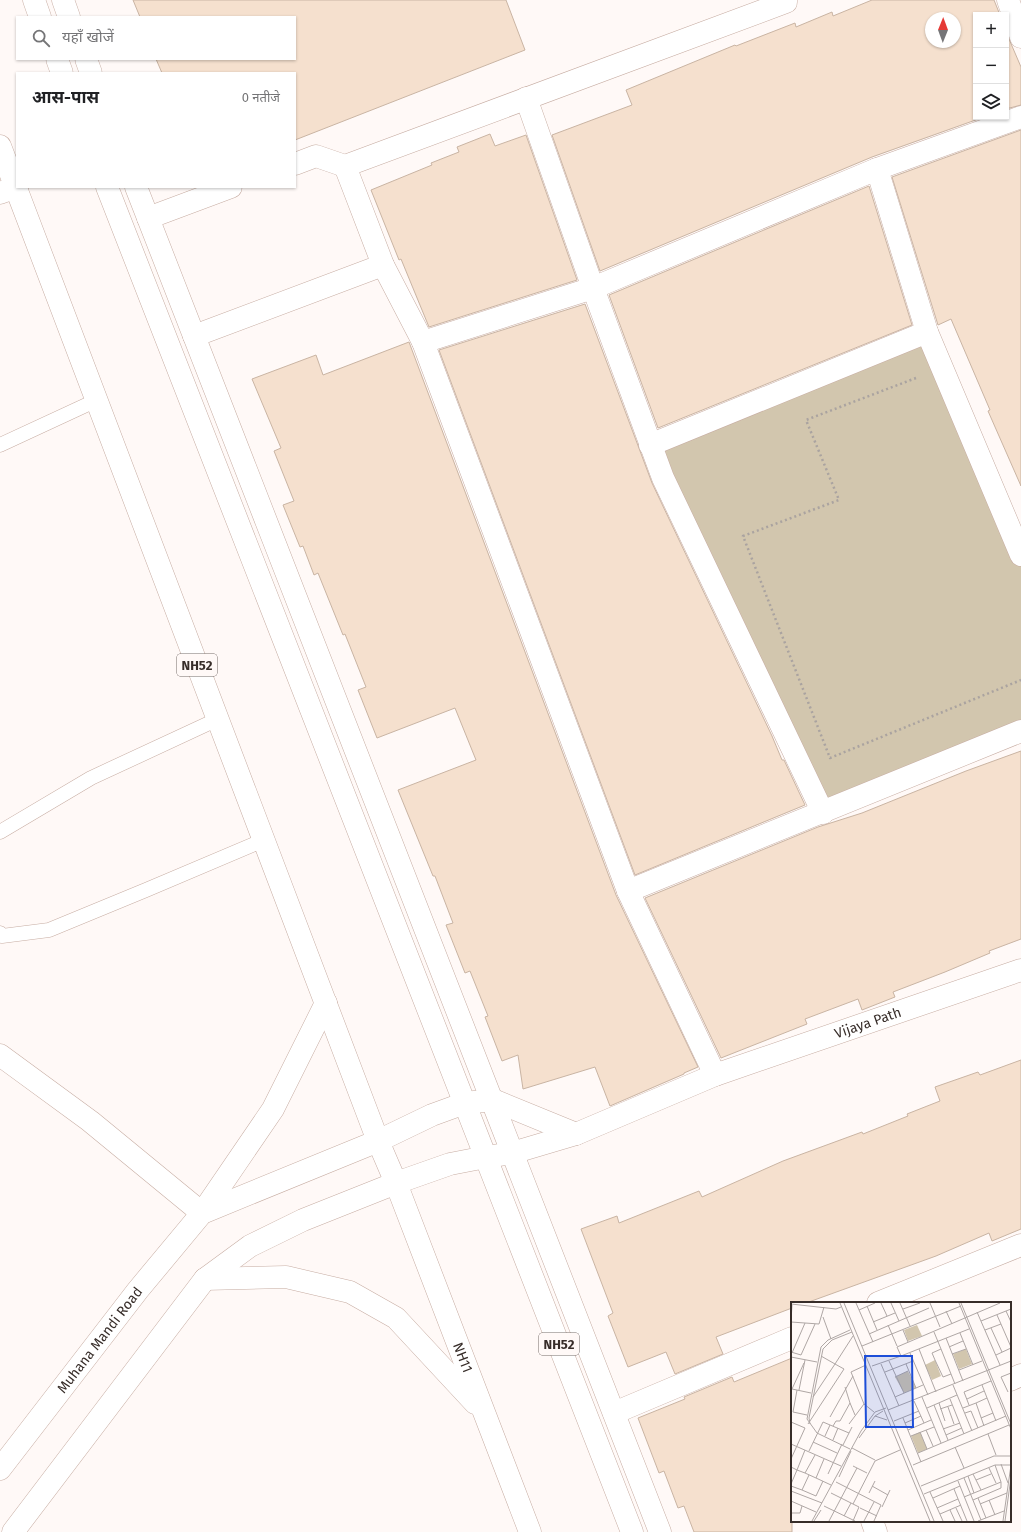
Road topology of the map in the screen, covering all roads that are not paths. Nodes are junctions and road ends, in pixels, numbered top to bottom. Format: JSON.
{"nodes":[{"id":1,"x":34,"y":0,"type":"edge"},
{"id":2,"x":63,"y":0,"type":"edge"},
{"id":3,"x":1008,"y":0,"type":"edge"},
{"id":4,"x":788,"y":1,"type":"edge"},
{"id":5,"x":40,"y":16,"type":"edge"},
{"id":6,"x":69,"y":16,"type":"edge"},
{"id":7,"x":1021,"y":37,"type":"edge"},
{"id":8,"x":57,"y":60,"type":"edge"},
{"id":9,"x":86,"y":60,"type":"edge"},
{"id":10,"x":62,"y":72,"type":"edge"},
{"id":11,"x":91,"y":72,"type":"edge"},
{"id":12,"x":526,"y":98,"type":"junction"},
{"id":13,"x":1021,"y":117,"type":"edge"},
{"id":14,"x":0,"y":146,"type":"edge"},
{"id":15,"x":296,"y":164,"type":"edge"},
{"id":16,"x":344,"y":166,"type":"junction"},
{"id":17,"x":876,"y":169,"type":"junction"},
{"id":18,"x":16,"y":185,"type":"edge"},
{"id":19,"x":16,"y":187,"type":"edge"},
{"id":20,"x":17,"y":188,"type":"edge"},
{"id":21,"x":107,"y":188,"type":"edge"},
{"id":22,"x":136,"y":188,"type":"edge"},
{"id":23,"x":229,"y":188,"type":"edge"},
{"id":24,"x":0,"y":192,"type":"edge"},
{"id":25,"x":148,"y":218,"type":"junction"},
{"id":26,"x":383,"y":265,"type":"junction"},
{"id":27,"x":593,"y":288,"type":"junction"},
{"id":28,"x":927,"y":332,"type":"junction"},
{"id":29,"x":194,"y":336,"type":"junction"},
{"id":30,"x":423,"y":342,"type":"junction"},
{"id":31,"x":97,"y":400,"type":"junction"},
{"id":32,"x":0,"y":445,"type":"edge"},
{"id":33,"x":650,"y":445,"type":"junction"},
{"id":34,"x":1021,"y":555,"type":"edge"},
{"id":35,"x":218,"y":719,"type":"junction"},
{"id":36,"x":1021,"y":731,"type":"edge"},
{"id":37,"x":823,"y":813,"type":"junction"},
{"id":38,"x":0,"y":832,"type":"edge"},
{"id":39,"x":264,"y":840,"type":"junction"},
{"id":40,"x":628,"y":891,"type":"junction"},
{"id":41,"x":0,"y":933,"type":"edge"},
{"id":42,"x":1021,"y":970,"type":"edge"},
{"id":43,"x":326,"y":1003,"type":"junction"},
{"id":44,"x":0,"y":1055,"type":"edge"},
{"id":45,"x":715,"y":1075,"type":"junction"},
{"id":46,"x":493,"y":1100,"type":"junction"},
{"id":47,"x":465,"y":1103,"type":"junction"},
{"id":48,"x":576,"y":1134,"type":"junction"},
{"id":49,"x":378,"y":1141,"type":"junction"},
{"id":50,"x":512,"y":1154,"type":"junction"},
{"id":51,"x":486,"y":1157,"type":"junction"},
{"id":52,"x":396,"y":1183,"type":"junction"},
{"id":53,"x":202,"y":1213,"type":"junction"},
{"id":54,"x":1021,"y":1245,"type":"edge"},
{"id":55,"x":205,"y":1279,"type":"junction"},
{"id":56,"x":880,"y":1302,"type":"edge"},
{"id":57,"x":791,"y":1338,"type":"edge"},
{"id":58,"x":1021,"y":1375,"type":"edge"},
{"id":59,"x":1011,"y":1380,"type":"edge"},
{"id":60,"x":483,"y":1411,"type":"junction"},
{"id":61,"x":614,"y":1413,"type":"junction"},
{"id":62,"x":0,"y":1469,"type":"edge"},
{"id":63,"x":872,"y":1522,"type":"edge"},
{"id":64,"x":13,"y":1532,"type":"edge"},
{"id":65,"x":530,"y":1532,"type":"edge"},
{"id":66,"x":632,"y":1532,"type":"edge"},
{"id":67,"x":660,"y":1532,"type":"edge"},
{"id":68,"x":876,"y":1532,"type":"edge"}],
"edges":[{"from":1,"to":5,"type":"main road"},
{"from":2,"to":6,"type":"main road"},
{"from":3,"to":7,"type":"main road"},
{"from":4,"to":12,"type":"main road"},
{"from":8,"to":10,"type":"main road"},
{"from":9,"to":11,"type":"main road"},
{"from":12,"to":16,"type":"main road"},
{"from":12,"to":27,"type":"main road"},
{"from":13,"to":17,"type":"main road"},
{"from":14,"to":18,"type":"main road","number":"NH52"},
{"from":15,"to":16,"type":"main road"},
{"from":16,"to":26,"type":"main road"},
{"from":17,"to":27,"type":"main road"},
{"from":17,"to":28,"type":"main road"},
{"from":19,"to":24,"type":"main road"},
{"from":20,"to":31,"type":"main road","number":"NH52"},
{"from":21,"to":47,"type":"main road","number":"NH52"},
{"from":22,"to":25,"type":"main road"},
{"from":23,"to":25,"type":"main road"},
{"from":25,"to":29,"type":"main road"},
{"from":26,"to":29,"type":"main road"},
{"from":26,"to":30,"type":"main road"},
{"from":27,"to":30,"type":"main road"},
{"from":27,"to":33,"type":"main road"},
{"from":28,"to":33,"type":"main road"},
{"from":28,"to":34,"type":"main road"},
{"from":29,"to":46,"type":"main road"},
{"from":30,"to":40,"type":"main road"},
{"from":31,"to":32,"type":"lane"},
{"from":31,"to":35,"type":"main road","number":"NH52"},
{"from":33,"to":37,"type":"main road"},
{"from":35,"to":38,"type":"lane"},
{"from":35,"to":39,"type":"main road","number":"NH52"},
{"from":36,"to":37,"type":"main road"},
{"from":37,"to":40,"type":"main road"},
{"from":39,"to":41,"type":"lane"},
{"from":39,"to":43,"type":"main road","number":"NH52"},
{"from":40,"to":45,"type":"main road"},
{"from":42,"to":45,"type":"main road","name":"Vijaya Path"},
{"from":43,"to":49,"type":"main road","number":"NH52"},
{"from":43,"to":53,"type":"main road","name":"Muhana Mandi Road"},
{"from":44,"to":53,"type":"main road"},
{"from":45,"to":48,"type":"main road","name":"Vijaya Path"},
{"from":46,"to":47,"type":"main road"},
{"from":46,"to":48,"type":"main road"},
{"from":46,"to":50,"type":"main road"},
{"from":47,"to":49,"type":"main road"},
{"from":47,"to":51,"type":"main road","number":"NH52"},
{"from":48,"to":50,"type":"main road","name":"Vijaya Path"},
{"from":49,"to":52,"type":"main road","number":"NH52"},
{"from":49,"to":53,"type":"main road"},
{"from":50,"to":51,"type":"main road","name":"Vijaya Path"},
{"from":50,"to":61,"type":"main road"},
{"from":51,"to":52,"type":"main road","name":"Vijaya Path"},
{"from":51,"to":66,"type":"main road","number":"NH52"},
{"from":52,"to":55,"type":"main road","name":"Vijaya Path"},
{"from":52,"to":60,"type":"main road","name":"NH11","number":"NH52"},
{"from":53,"to":62,"type":"main road","name":"Muhana Mandi Road"},
{"from":54,"to":56,"type":"main road"},
{"from":55,"to":60,"type":"main road"},
{"from":55,"to":64,"type":"main road","name":"Vijaya Path"},
{"from":57,"to":61,"type":"main road"},
{"from":58,"to":59,"type":"main road"},
{"from":60,"to":65,"type":"main road","name":"NH11","number":"NH52"},
{"from":61,"to":67,"type":"main road"},
{"from":63,"to":68,"type":"main road"}]}
